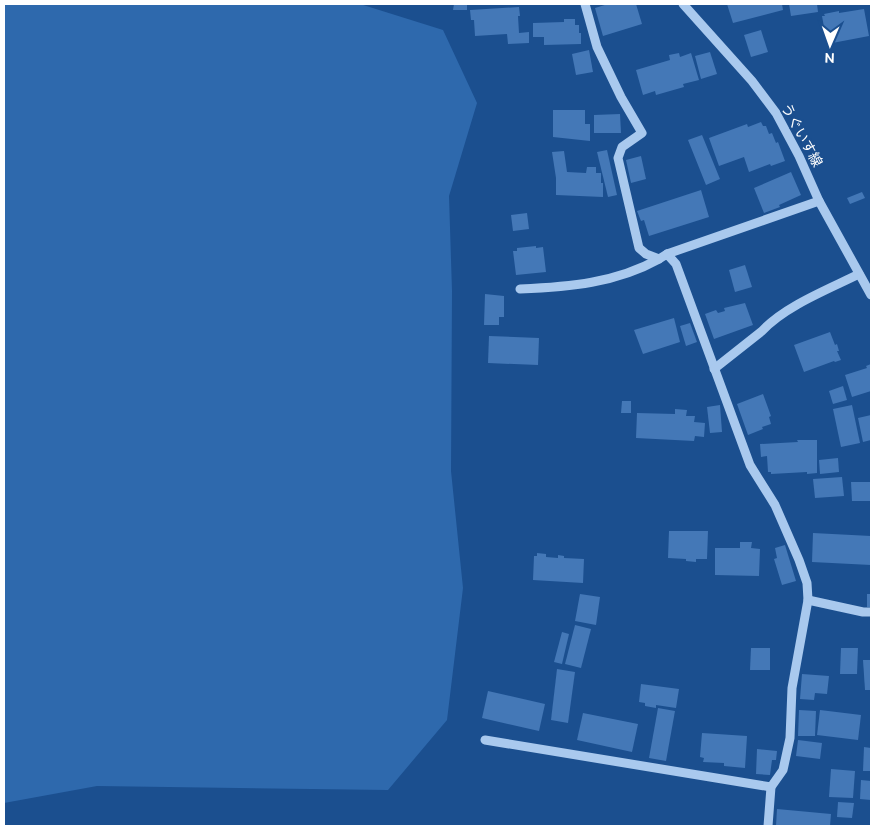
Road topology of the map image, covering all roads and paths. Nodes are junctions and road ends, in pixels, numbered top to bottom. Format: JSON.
{"nodes":[{"id":1,"x":585,"y":4,"type":"edge"},
{"id":2,"x":683,"y":4,"type":"edge"},
{"id":3,"x":819,"y":200,"type":"junction"},
{"id":4,"x":663,"y":256,"type":"junction"},
{"id":5,"x":859,"y":274,"type":"junction"},
{"id":6,"x":520,"y":289,"type":"dead end"},
{"id":7,"x":871,"y":295,"type":"edge"},
{"id":8,"x":714,"y":369,"type":"junction"},
{"id":9,"x":808,"y":600,"type":"junction"},
{"id":10,"x":871,"y":612,"type":"edge"},
{"id":11,"x":485,"y":740,"type":"dead end"},
{"id":12,"x":772,"y":787,"type":"junction"},
{"id":13,"x":768,"y":826,"type":"edge"}],
"edges":[{"from":1,"to":4,"type":"street"},
{"from":2,"to":3,"type":"street","name":"うぐいす線"},
{"from":3,"to":4,"type":"street"},
{"from":3,"to":5,"type":"street","name":"うぐいす線"},
{"from":4,"to":6,"type":"street"},
{"from":4,"to":8,"type":"street"},
{"from":5,"to":7,"type":"street","name":"うぐいす線"},
{"from":5,"to":8,"type":"street"},
{"from":8,"to":9,"type":"street"},
{"from":9,"to":10,"type":"street"},
{"from":9,"to":12,"type":"street"},
{"from":11,"to":12,"type":"street"},
{"from":12,"to":13,"type":"street"}]}
